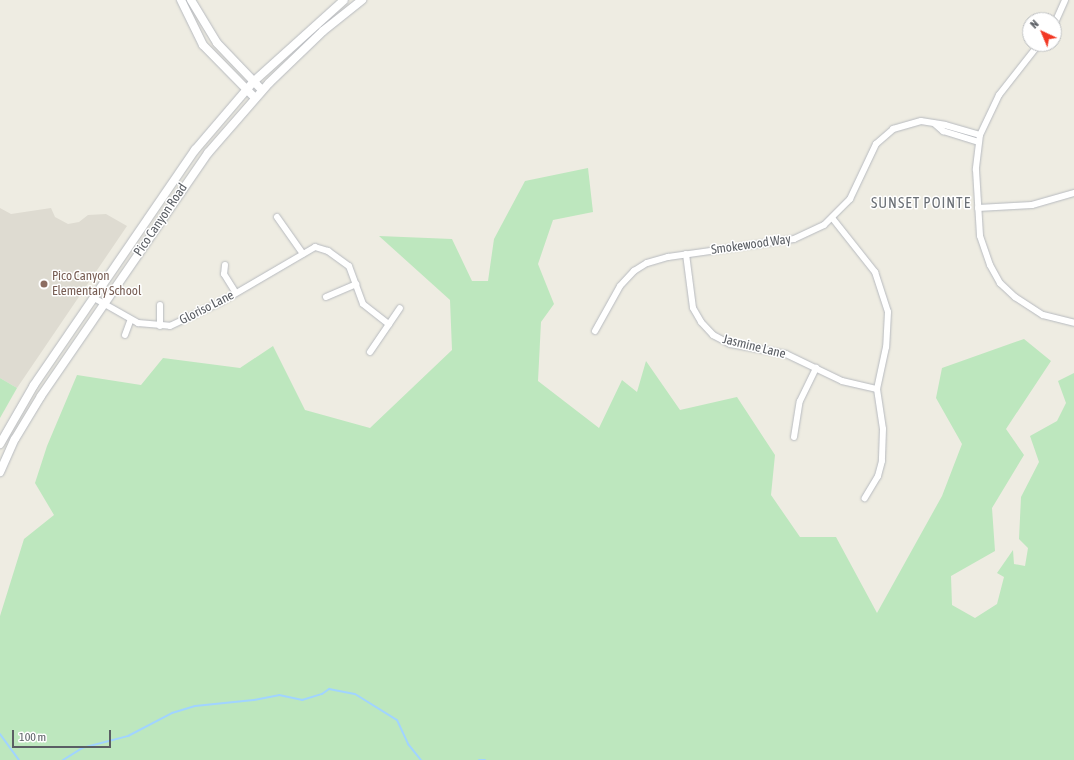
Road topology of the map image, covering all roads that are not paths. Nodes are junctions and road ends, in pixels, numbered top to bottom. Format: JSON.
{"nodes":[{"id":1,"x":181,"y":0,"type":"edge"},
{"id":2,"x":191,"y":0,"type":"edge"},
{"id":3,"x":344,"y":0,"type":"edge"},
{"id":4,"x":362,"y":0,"type":"edge"},
{"id":5,"x":1065,"y":0,"type":"edge"},
{"id":6,"x":1060,"y":12,"type":"edge"},
{"id":7,"x":1033,"y":52,"type":"edge"},
{"id":8,"x":253,"y":82,"type":"junction"},
{"id":9,"x":246,"y":90,"type":"junction"},
{"id":10,"x":262,"y":90,"type":"junction"},
{"id":11,"x":255,"y":98,"type":"junction"},
{"id":12,"x":935,"y":124,"type":"junction"},
{"id":13,"x":980,"y":135,"type":"junction"},
{"id":14,"x":978,"y":142,"type":"junction"},
{"id":15,"x":1074,"y":193,"type":"edge"},
{"id":16,"x":978,"y":208,"type":"junction"},
{"id":17,"x":277,"y":217,"type":"dead end"},
{"id":18,"x":833,"y":219,"type":"junction"},
{"id":19,"x":302,"y":254,"type":"junction"},
{"id":20,"x":686,"y":254,"type":"junction"},
{"id":21,"x":225,"y":265,"type":"dead end"},
{"id":22,"x":356,"y":284,"type":"junction"},
{"id":23,"x":236,"y":293,"type":"junction"},
{"id":24,"x":326,"y":297,"type":"dead end"},
{"id":25,"x":94,"y":298,"type":"junction"},
{"id":26,"x":103,"y":304,"type":"junction"},
{"id":27,"x":160,"y":305,"type":"dead end"},
{"id":28,"x":400,"y":308,"type":"dead end"},
{"id":29,"x":130,"y":321,"type":"junction"},
{"id":30,"x":1074,"y":323,"type":"edge"},
{"id":31,"x":389,"y":324,"type":"junction"},
{"id":32,"x":160,"y":326,"type":"junction"},
{"id":33,"x":595,"y":331,"type":"dead end"},
{"id":34,"x":125,"y":335,"type":"dead end"},
{"id":35,"x":370,"y":352,"type":"dead end"},
{"id":36,"x":816,"y":368,"type":"junction"},
{"id":37,"x":877,"y":389,"type":"junction"},
{"id":38,"x":794,"y":437,"type":"dead end"},
{"id":39,"x":0,"y":444,"type":"edge"},
{"id":40,"x":0,"y":472,"type":"edge"},
{"id":41,"x":865,"y":498,"type":"dead end"}],
"edges":[{"from":1,"to":9,"type":"main road"},
{"from":2,"to":8,"type":"main road"},
{"from":3,"to":8,"type":"main road","name":"Pico Canyon Road"},
{"from":4,"to":10,"type":"main road","name":"Pico Canyon Road"},
{"from":5,"to":6,"type":"street"},
{"from":7,"to":13,"type":"street"},
{"from":8,"to":9,"type":"main road","name":"Pico Canyon Road"},
{"from":8,"to":10,"type":"main road"},
{"from":9,"to":11,"type":"main road"},
{"from":9,"to":25,"type":"main road","name":"Pico Canyon Road"},
{"from":10,"to":11,"type":"main road","name":"Pico Canyon Road"},
{"from":11,"to":26,"type":"main road","name":"Pico Canyon Road"},
{"from":12,"to":13,"type":"street","name":"Smokewood Way"},
{"from":12,"to":14,"type":"street","name":"Smokewood Way"},
{"from":12,"to":18,"type":"street","name":"Smokewood Way"},
{"from":13,"to":14,"type":"street"},
{"from":14,"to":16,"type":"street"},
{"from":15,"to":16,"type":"street"},
{"from":16,"to":30,"type":"street"},
{"from":17,"to":19,"type":"street"},
{"from":18,"to":20,"type":"street","name":"Smokewood Way"},
{"from":18,"to":37,"type":"street"},
{"from":19,"to":22,"type":"street","name":"Gloriso Lane"},
{"from":19,"to":23,"type":"street","name":"Gloriso Lane"},
{"from":20,"to":33,"type":"street","name":"Smokewood Way"},
{"from":20,"to":36,"type":"street","name":"Jasmine Lane"},
{"from":21,"to":23,"type":"street"},
{"from":22,"to":24,"type":"street"},
{"from":22,"to":31,"type":"street"},
{"from":23,"to":32,"type":"street","name":"Gloriso Lane"},
{"from":25,"to":26,"type":"street","name":"Gloriso Lane"},
{"from":25,"to":39,"type":"main road","name":"Pico Canyon Road"},
{"from":26,"to":29,"type":"street","name":"Gloriso Lane"},
{"from":26,"to":40,"type":"main road","name":"Pico Canyon Road"},
{"from":27,"to":32,"type":"street"},
{"from":28,"to":31,"type":"street"},
{"from":29,"to":32,"type":"street","name":"Gloriso Lane"},
{"from":29,"to":34,"type":"street"},
{"from":31,"to":35,"type":"street"},
{"from":36,"to":37,"type":"street","name":"Jasmine Lane"},
{"from":36,"to":38,"type":"street"},
{"from":37,"to":41,"type":"street"}]}
